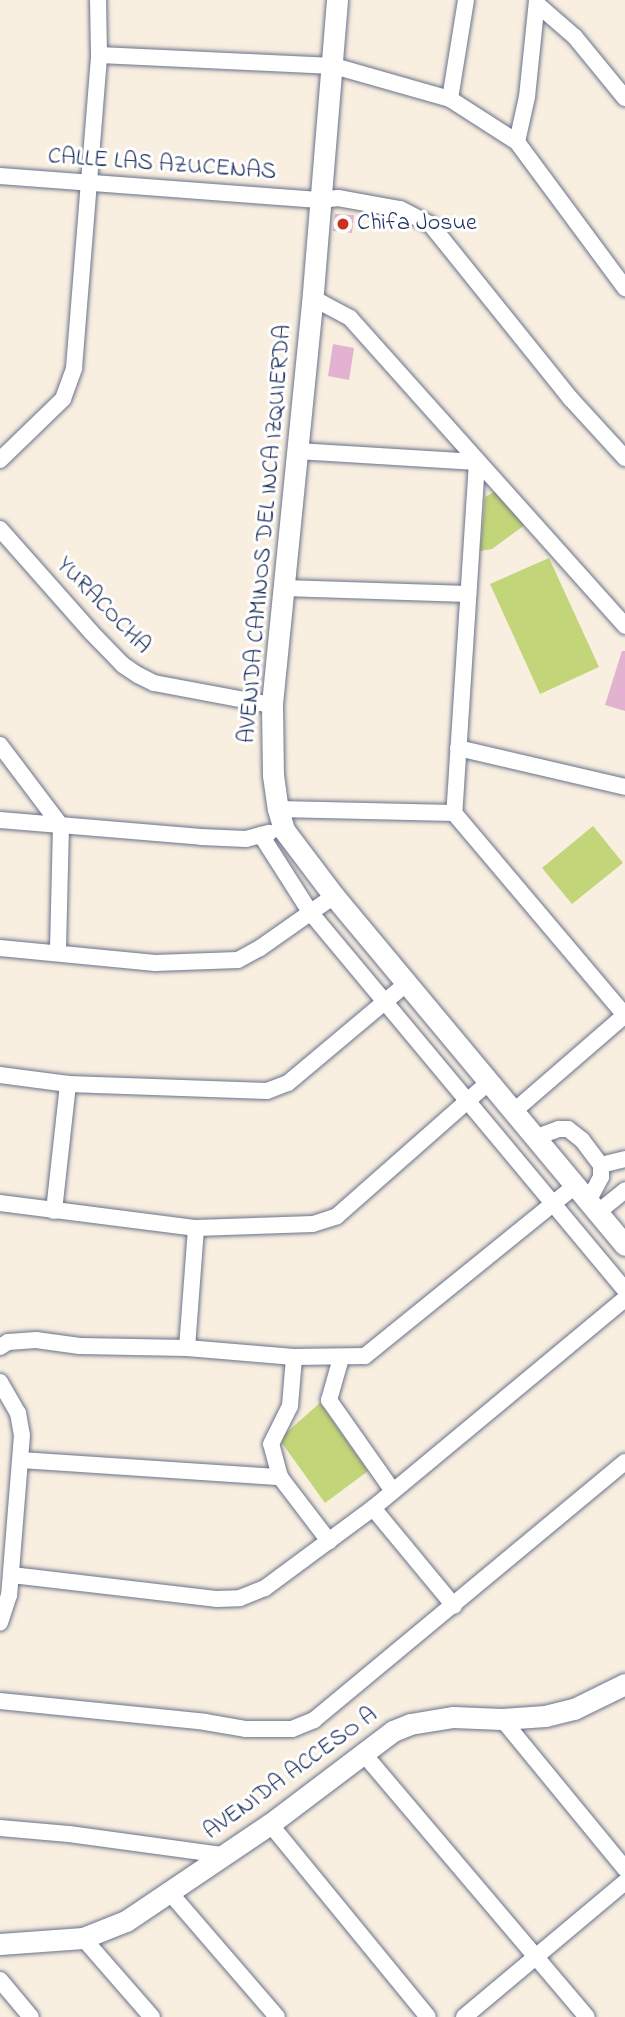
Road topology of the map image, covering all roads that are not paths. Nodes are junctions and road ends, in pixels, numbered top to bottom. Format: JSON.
{"nodes":[{"id":1,"x":98,"y":0,"type":"edge"},
{"id":2,"x":337,"y":0,"type":"edge"},
{"id":3,"x":467,"y":0,"type":"edge"},
{"id":4,"x":537,"y":2,"type":"edge"},
{"id":5,"x":99,"y":55,"type":"junction"},
{"id":6,"x":334,"y":66,"type":"junction"},
{"id":7,"x":625,"y":98,"type":"edge"},
{"id":8,"x":450,"y":99,"type":"junction"},
{"id":9,"x":517,"y":142,"type":"junction"},
{"id":10,"x":0,"y":176,"type":"edge"},
{"id":11,"x":88,"y":181,"type":"junction"},
{"id":12,"x":321,"y":200,"type":"junction"},
{"id":13,"x":625,"y":288,"type":"edge"},
{"id":14,"x":312,"y":303,"type":"junction"},
{"id":15,"x":297,"y":451,"type":"junction"},
{"id":16,"x":625,"y":458,"type":"edge"},
{"id":17,"x":0,"y":460,"type":"edge"},
{"id":18,"x":477,"y":462,"type":"junction"},
{"id":19,"x":0,"y":529,"type":"edge"},
{"id":20,"x":284,"y":588,"type":"junction"},
{"id":21,"x":468,"y":594,"type":"junction"},
{"id":22,"x":625,"y":626,"type":"edge"},
{"id":23,"x":272,"y":705,"type":"junction"},
{"id":24,"x":0,"y":745,"type":"edge"},
{"id":25,"x":458,"y":748,"type":"junction"},
{"id":26,"x":625,"y":787,"type":"edge"},
{"id":27,"x":278,"y":809,"type":"junction"},
{"id":28,"x":453,"y":813,"type":"junction"},
{"id":29,"x":0,"y":820,"type":"edge"},
{"id":30,"x":61,"y":826,"type":"junction"},
{"id":31,"x":284,"y":830,"type":"junction"},
{"id":32,"x":261,"y":835,"type":"junction"},
{"id":33,"x":334,"y":896,"type":"junction"},
{"id":34,"x":310,"y":912,"type":"junction"},
{"id":35,"x":0,"y":948,"type":"edge"},
{"id":36,"x":58,"y":952,"type":"junction"},
{"id":37,"x":406,"y":984,"type":"junction"},
{"id":38,"x":385,"y":1004,"type":"junction"},
{"id":39,"x":625,"y":1015,"type":"edge"},
{"id":40,"x":0,"y":1075,"type":"edge"},
{"id":41,"x":488,"y":1083,"type":"junction"},
{"id":42,"x":68,"y":1084,"type":"junction"},
{"id":43,"x":466,"y":1102,"type":"junction"},
{"id":44,"x":513,"y":1112,"type":"junction"},
{"id":45,"x":534,"y":1138,"type":"junction"},
{"id":46,"x":625,"y":1160,"type":"edge"},
{"id":47,"x":601,"y":1165,"type":"junction"},
{"id":48,"x":625,"y":1190,"type":"edge"},
{"id":49,"x":587,"y":1200,"type":"junction"},
{"id":50,"x":554,"y":1202,"type":"junction"},
{"id":51,"x":0,"y":1203,"type":"edge"},
{"id":52,"x":54,"y":1212,"type":"junction"},
{"id":53,"x":196,"y":1228,"type":"junction"},
{"id":54,"x":625,"y":1245,"type":"edge"},
{"id":55,"x":625,"y":1290,"type":"edge"},
{"id":56,"x":625,"y":1299,"type":"edge"},
{"id":57,"x":0,"y":1347,"type":"edge"},
{"id":58,"x":187,"y":1348,"type":"junction"},
{"id":59,"x":294,"y":1357,"type":"junction"},
{"id":60,"x":341,"y":1358,"type":"junction"},
{"id":61,"x":2,"y":1390,"type":"edge"},
{"id":62,"x":21,"y":1460,"type":"junction"},
{"id":63,"x":625,"y":1462,"type":"edge"},
{"id":64,"x":280,"y":1477,"type":"junction"},
{"id":65,"x":393,"y":1491,"type":"junction"},
{"id":66,"x":373,"y":1508,"type":"junction"},
{"id":67,"x":329,"y":1541,"type":"junction"},
{"id":68,"x":12,"y":1575,"type":"junction"},
{"id":69,"x":454,"y":1605,"type":"junction"},
{"id":70,"x":0,"y":1623,"type":"edge"},
{"id":71,"x":625,"y":1684,"type":"edge"},
{"id":72,"x":0,"y":1701,"type":"edge"},
{"id":73,"x":502,"y":1719,"type":"junction"},
{"id":74,"x":363,"y":1753,"type":"junction"},
{"id":75,"x":270,"y":1824,"type":"junction"},
{"id":76,"x":0,"y":1828,"type":"edge"},
{"id":77,"x":222,"y":1856,"type":"junction"},
{"id":78,"x":625,"y":1869,"type":"edge"},
{"id":79,"x":625,"y":1882,"type":"edge"},
{"id":80,"x":171,"y":1894,"type":"junction"},
{"id":81,"x":83,"y":1938,"type":"junction"},
{"id":82,"x":0,"y":1944,"type":"edge"},
{"id":83,"x":535,"y":1956,"type":"junction"},
{"id":84,"x":0,"y":1980,"type":"edge"},
{"id":85,"x":31,"y":2017,"type":"edge"},
{"id":86,"x":152,"y":2017,"type":"edge"},
{"id":87,"x":277,"y":2017,"type":"edge"},
{"id":88,"x":428,"y":2017,"type":"edge"},
{"id":89,"x":464,"y":2017,"type":"edge"},
{"id":90,"x":587,"y":2017,"type":"edge"}],
"edges":[{"from":1,"to":5,"type":"street"},
{"from":2,"to":6,"type":"main road","name":"AVENIDA CAMINOS DEL INCA IZQUIERDA"},
{"from":3,"to":8,"type":"street"},
{"from":4,"to":7,"type":"street"},
{"from":4,"to":9,"type":"street"},
{"from":5,"to":6,"type":"street"},
{"from":5,"to":11,"type":"street"},
{"from":6,"to":8,"type":"street"},
{"from":6,"to":12,"type":"main road","name":"AVENIDA CAMINOS DEL INCA IZQUIERDA"},
{"from":8,"to":9,"type":"street"},
{"from":9,"to":13,"type":"street"},
{"from":10,"to":11,"type":"street","name":"CALLE LAS AZUCENAS"},
{"from":11,"to":12,"type":"street","name":"CALLE LAS AZUCENAS"},
{"from":11,"to":17,"type":"street"},
{"from":12,"to":14,"type":"main road","name":"AVENIDA CAMINOS DEL INCA IZQUIERDA"},
{"from":12,"to":16,"type":"street","name":"CALLE LAS AZUCENAS"},
{"from":14,"to":15,"type":"main road","name":"AVENIDA CAMINOS DEL INCA IZQUIERDA"},
{"from":14,"to":18,"type":"street"},
{"from":15,"to":18,"type":"street"},
{"from":15,"to":20,"type":"main road","name":"AVENIDA CAMINOS DEL INCA IZQUIERDA"},
{"from":18,"to":21,"type":"street"},
{"from":18,"to":22,"type":"street"},
{"from":19,"to":23,"type":"street","name":"YURACOCHA"},
{"from":20,"to":21,"type":"street"},
{"from":20,"to":23,"type":"main road","name":"AVENIDA CAMINOS DEL INCA IZQUIERDA"},
{"from":21,"to":25,"type":"street"},
{"from":23,"to":27,"type":"main road","name":"AVENIDA CAMINOS DEL INCA IZQUIERDA"},
{"from":24,"to":30,"type":"street"},
{"from":25,"to":26,"type":"street"},
{"from":25,"to":28,"type":"street"},
{"from":27,"to":28,"type":"street"},
{"from":27,"to":31,"type":"main road","name":"AVENIDA CAMINOS DEL INCA IZQUIERDA"},
{"from":28,"to":39,"type":"street"},
{"from":29,"to":30,"type":"street"},
{"from":30,"to":32,"type":"street"},
{"from":30,"to":36,"type":"street"},
{"from":31,"to":32,"type":"street"},
{"from":31,"to":33,"type":"main road","name":"AVENIDA CAMINOS DEL INCA IZQUIERDA"},
{"from":32,"to":34,"type":"street"},
{"from":33,"to":34,"type":"street"},
{"from":33,"to":37,"type":"main road","name":"AVENIDA CAMINOS DEL INCA IZQUIERDA"},
{"from":34,"to":36,"type":"street"},
{"from":34,"to":38,"type":"street"},
{"from":35,"to":36,"type":"street"},
{"from":37,"to":38,"type":"street"},
{"from":37,"to":41,"type":"main road","name":"AVENIDA CAMINOS DEL INCA IZQUIERDA"},
{"from":38,"to":42,"type":"street"},
{"from":38,"to":43,"type":"street"},
{"from":39,"to":44,"type":"street"},
{"from":40,"to":42,"type":"street"},
{"from":41,"to":43,"type":"street"},
{"from":41,"to":44,"type":"main road","name":"AVENIDA CAMINOS DEL INCA IZQUIERDA"},
{"from":42,"to":52,"type":"street"},
{"from":43,"to":50,"type":"street"},
{"from":43,"to":53,"type":"street"},
{"from":44,"to":45,"type":"main road","name":"AVENIDA CAMINOS DEL INCA IZQUIERDA"},
{"from":45,"to":47,"type":"street"},
{"from":45,"to":49,"type":"main road","name":"AVENIDA CAMINOS DEL INCA IZQUIERDA"},
{"from":46,"to":47,"type":"street"},
{"from":47,"to":49,"type":"street"},
{"from":48,"to":49,"type":"street"},
{"from":49,"to":50,"type":"street"},
{"from":49,"to":54,"type":"main road","name":"AVENIDA CAMINOS DEL INCA IZQUIERDA"},
{"from":50,"to":55,"type":"street"},
{"from":50,"to":60,"type":"street"},
{"from":51,"to":52,"type":"street"},
{"from":52,"to":53,"type":"street"},
{"from":53,"to":58,"type":"street"},
{"from":56,"to":65,"type":"street"},
{"from":57,"to":58,"type":"street"},
{"from":58,"to":59,"type":"street"},
{"from":59,"to":60,"type":"street"},
{"from":59,"to":64,"type":"street"},
{"from":60,"to":65,"type":"street"},
{"from":61,"to":62,"type":"street"},
{"from":62,"to":64,"type":"street"},
{"from":62,"to":68,"type":"street"},
{"from":63,"to":69,"type":"street"},
{"from":64,"to":67,"type":"street"},
{"from":65,"to":66,"type":"street"},
{"from":66,"to":67,"type":"street"},
{"from":66,"to":69,"type":"street"},
{"from":67,"to":68,"type":"street"},
{"from":68,"to":70,"type":"street"},
{"from":69,"to":72,"type":"street"},
{"from":71,"to":73,"type":"main road","name":"AVENIDA ACCESO A"},
{"from":73,"to":74,"type":"main road","name":"AVENIDA ACCESO A"},
{"from":73,"to":78,"type":"street"},
{"from":74,"to":75,"type":"main road","name":"AVENIDA ACCESO A"},
{"from":74,"to":83,"type":"street"},
{"from":75,"to":77,"type":"main road","name":"AVENIDA ACCESO A"},
{"from":75,"to":88,"type":"street"},
{"from":76,"to":77,"type":"street"},
{"from":77,"to":80,"type":"main road","name":"AVENIDA ACCESO A"},
{"from":79,"to":83,"type":"street"},
{"from":80,"to":81,"type":"main road","name":"AVENIDA ACCESO A"},
{"from":80,"to":87,"type":"street"},
{"from":81,"to":82,"type":"main road","name":"AVENIDA ACCESO A"},
{"from":81,"to":86,"type":"street"},
{"from":83,"to":89,"type":"street"},
{"from":83,"to":90,"type":"street"},
{"from":84,"to":85,"type":"street"}]}
